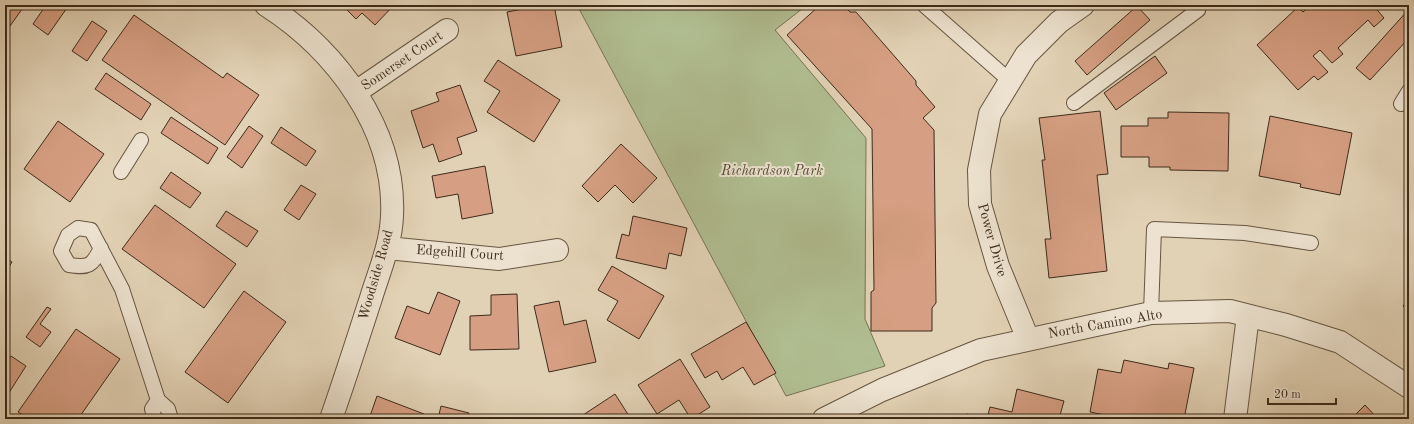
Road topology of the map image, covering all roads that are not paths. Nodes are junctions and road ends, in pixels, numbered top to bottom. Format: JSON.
{"nodes":[{"id":1,"x":266,"y":5,"type":"edge"},
{"id":2,"x":924,"y":5,"type":"edge"},
{"id":3,"x":1082,"y":5,"type":"edge"},
{"id":4,"x":1196,"y":5,"type":"edge"},
{"id":5,"x":447,"y":30,"type":"dead end"},
{"id":6,"x":1010,"y":81,"type":"junction"},
{"id":7,"x":1409,"y":91,"type":"edge"},
{"id":8,"x":356,"y":92,"type":"junction"},
{"id":9,"x":1074,"y":102,"type":"dead end"},
{"id":10,"x":1401,"y":104,"type":"dead end"},
{"id":11,"x":142,"y":140,"type":"dead end"},
{"id":12,"x":121,"y":172,"type":"dead end"},
{"id":13,"x":1311,"y":243,"type":"dead end"},
{"id":14,"x":101,"y":248,"type":"dead end"},
{"id":15,"x":387,"y":248,"type":"junction"},
{"id":16,"x":557,"y":250,"type":"dead end"},
{"id":17,"x":1151,"y":313,"type":"junction"},
{"id":18,"x":1248,"y":316,"type":"junction"},
{"id":19,"x":1028,"y":339,"type":"junction"},
{"id":20,"x":1409,"y":387,"type":"edge"},
{"id":21,"x":158,"y":400,"type":"junction"},
{"id":22,"x":155,"y":419,"type":"edge"},
{"id":23,"x":171,"y":419,"type":"edge"},
{"id":24,"x":331,"y":419,"type":"edge"},
{"id":25,"x":824,"y":419,"type":"edge"},
{"id":26,"x":1235,"y":419,"type":"edge"}],
"edges":[{"from":1,"to":8,"type":"street","name":"Woodside Road"},
{"from":2,"to":6,"type":"lane"},
{"from":3,"to":6,"type":"street","name":"Power Drive"},
{"from":4,"to":9,"type":"lane"},
{"from":5,"to":8,"type":"street","name":"Somerset Court"},
{"from":6,"to":19,"type":"street","name":"Power Drive"},
{"from":7,"to":10,"type":"lane"},
{"from":8,"to":15,"type":"street","name":"Woodside Road"},
{"from":11,"to":12,"type":"lane"},
{"from":13,"to":17,"type":"lane"},
{"from":14,"to":21,"type":"lane"},
{"from":15,"to":16,"type":"street","name":"Edgehill Court"},
{"from":15,"to":24,"type":"street","name":"Woodside Road"},
{"from":17,"to":18,"type":"street","name":"North Camino Alto"},
{"from":17,"to":19,"type":"street","name":"North Camino Alto"},
{"from":18,"to":20,"type":"street","name":"North Camino Alto"},
{"from":18,"to":26,"type":"street"},
{"from":19,"to":25,"type":"street","name":"North Camino Alto"},
{"from":21,"to":22,"type":"lane"},
{"from":21,"to":23,"type":"lane"}]}
